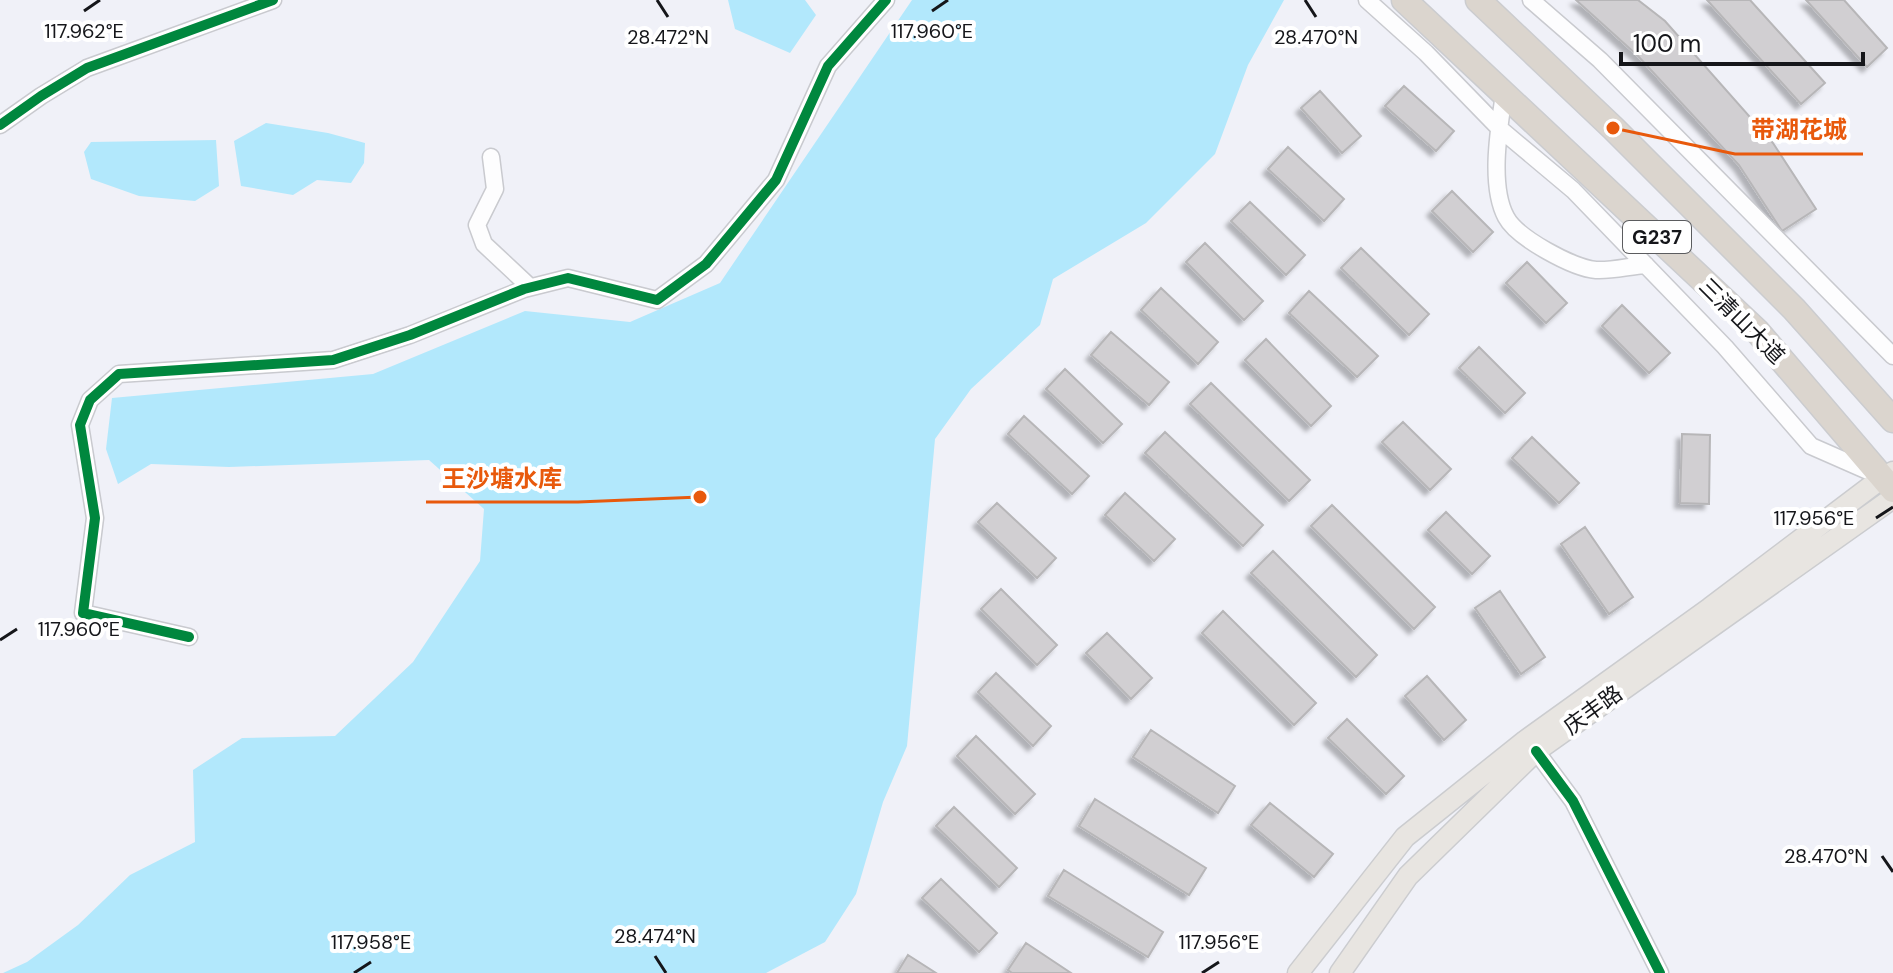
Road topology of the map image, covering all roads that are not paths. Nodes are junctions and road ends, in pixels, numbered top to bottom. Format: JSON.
{"nodes":[{"id":1,"x":273,"y":0,"type":"edge"},
{"id":2,"x":886,"y":0,"type":"edge"},
{"id":3,"x":1367,"y":0,"type":"edge"},
{"id":4,"x":1404,"y":0,"type":"edge"},
{"id":5,"x":1478,"y":0,"type":"edge"},
{"id":6,"x":1531,"y":0,"type":"edge"},
{"id":7,"x":1504,"y":94,"type":"junction"},
{"id":8,"x":0,"y":125,"type":"edge"},
{"id":9,"x":1499,"y":128,"type":"junction"},
{"id":10,"x":491,"y":157,"type":"dead end"},
{"id":11,"x":1646,"y":265,"type":"junction"},
{"id":12,"x":530,"y":287,"type":"junction"},
{"id":13,"x":1893,"y":356,"type":"edge"},
{"id":14,"x":1893,"y":420,"type":"edge"},
{"id":15,"x":1890,"y":484,"type":"edge"},
{"id":16,"x":189,"y":637,"type":"dead end"},
{"id":17,"x":1536,"y":751,"type":"junction"},
{"id":18,"x":1298,"y":973,"type":"edge"},
{"id":19,"x":1340,"y":973,"type":"edge"},
{"id":20,"x":1660,"y":973,"type":"edge"}],
"edges":[{"from":1,"to":8,"type":"street"},
{"from":2,"to":12,"type":"street"},
{"from":3,"to":9,"type":"street"},
{"from":4,"to":7,"type":"highway","name":"三清山大道","number":"G237"},
{"from":5,"to":14,"type":"highway","name":"三清山大道","number":"G237"},
{"from":6,"to":13,"type":"street"},
{"from":7,"to":9,"type":"street"},
{"from":7,"to":15,"type":"highway","name":"三清山大道","number":"G237"},
{"from":9,"to":11,"type":"street"},
{"from":9,"to":11,"type":"street"},
{"from":10,"to":12,"type":"street"},
{"from":11,"to":15,"type":"street"},
{"from":12,"to":16,"type":"street"},
{"from":15,"to":17,"type":"main road","name":"庆丰路"},
{"from":15,"to":18,"type":"main road"},
{"from":17,"to":19,"type":"main road","name":"庆丰路"},
{"from":17,"to":20,"type":"street"}]}
